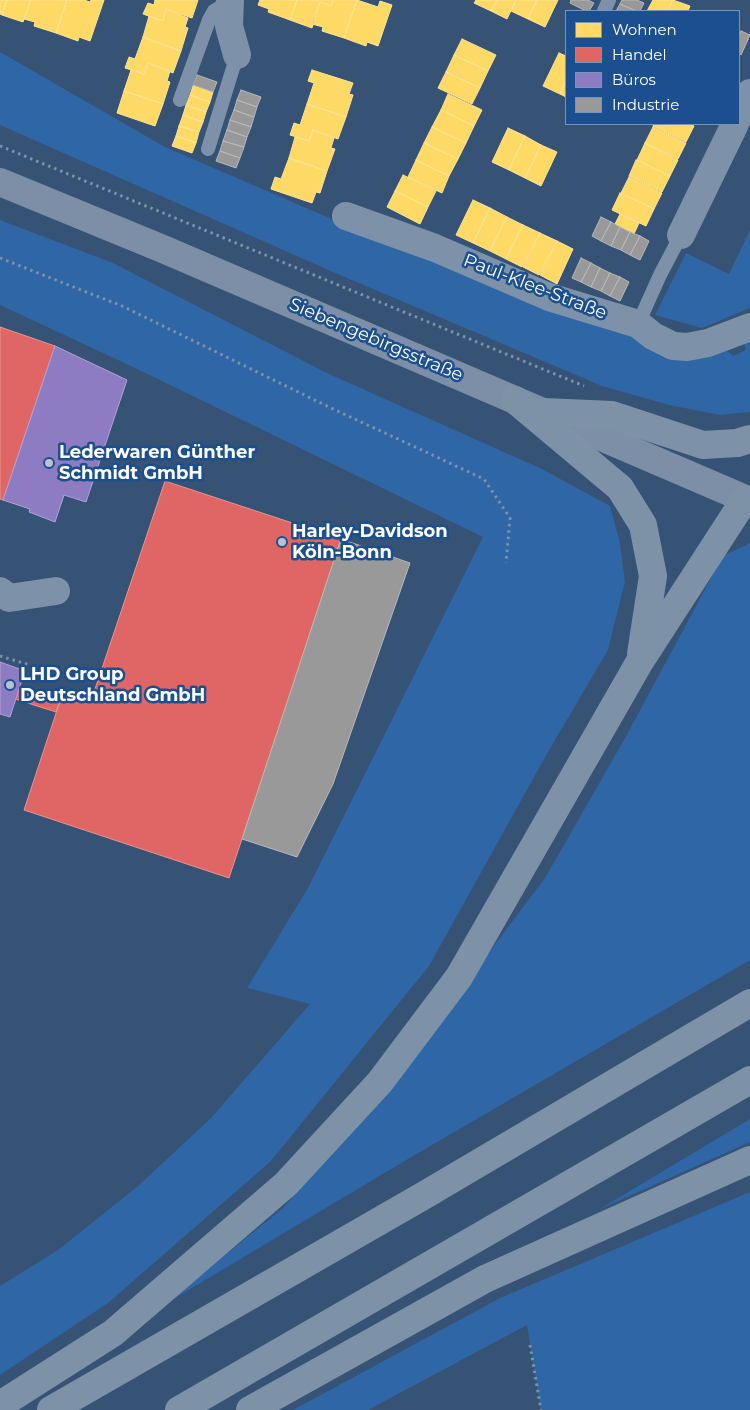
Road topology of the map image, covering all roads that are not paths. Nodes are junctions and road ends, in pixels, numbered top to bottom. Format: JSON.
{"nodes":[{"id":1,"x":230,"y":1,"type":"edge"},
{"id":2,"x":237,"y":55,"type":"joint"},
{"id":3,"x":750,"y":93,"type":"edge"},
{"id":4,"x":180,"y":100,"type":"dead end"},
{"id":5,"x":740,"y":114,"type":"edge"},
{"id":6,"x":735,"y":125,"type":"edge"},
{"id":7,"x":208,"y":149,"type":"dead end"},
{"id":8,"x":0,"y":182,"type":"edge"},
{"id":9,"x":346,"y":216,"type":"dead end"},
{"id":10,"x":681,"y":236,"type":"joint"},
{"id":11,"x":638,"y":324,"type":"junction"},
{"id":12,"x":750,"y":328,"type":"edge"},
{"id":13,"x":515,"y":400,"type":"junction"},
{"id":14,"x":544,"y":412,"type":"junction"},
{"id":15,"x":750,"y":439,"type":"edge"},
{"id":16,"x":748,"y":500,"type":"edge"},
{"id":17,"x":0,"y":591,"type":"edge"},
{"id":18,"x":56,"y":592,"type":"dead end"},
{"id":19,"x":639,"y":663,"type":"junction"},
{"id":20,"x":750,"y":1003,"type":"edge"},
{"id":21,"x":750,"y":1080,"type":"edge"},
{"id":22,"x":750,"y":1160,"type":"edge"},
{"id":23,"x":0,"y":1405,"type":"edge"},
{"id":24,"x":51,"y":1410,"type":"edge"},
{"id":25,"x":179,"y":1410,"type":"edge"},
{"id":26,"x":250,"y":1410,"type":"edge"}],
"edges":[{"from":1,"to":2,"type":"street"},
{"from":1,"to":4,"type":"lane"},
{"from":2,"to":7,"type":"lane"},
{"from":3,"to":5,"type":"street"},
{"from":6,"to":10,"type":"street"},
{"from":8,"to":13,"type":"main road","name":"Siebengebirgsstraße"},
{"from":9,"to":11,"type":"street","name":"Paul-Klee-Straße"},
{"from":10,"to":11,"type":"lane"},
{"from":11,"to":12,"type":"street","name":"Paul-Klee-Straße"},
{"from":13,"to":14,"type":"main road","name":"Siebengebirgsstraße"},
{"from":13,"to":19,"type":"highway"},
{"from":14,"to":15,"type":"highway"},
{"from":14,"to":16,"type":"main road","name":"Siebengebirgsstraße"},
{"from":16,"to":19,"type":"highway"},
{"from":17,"to":18,"type":"street"},
{"from":19,"to":23,"type":"highway"},
{"from":20,"to":24,"type":"highway"},
{"from":21,"to":25,"type":"highway"},
{"from":22,"to":26,"type":"highway"}]}
